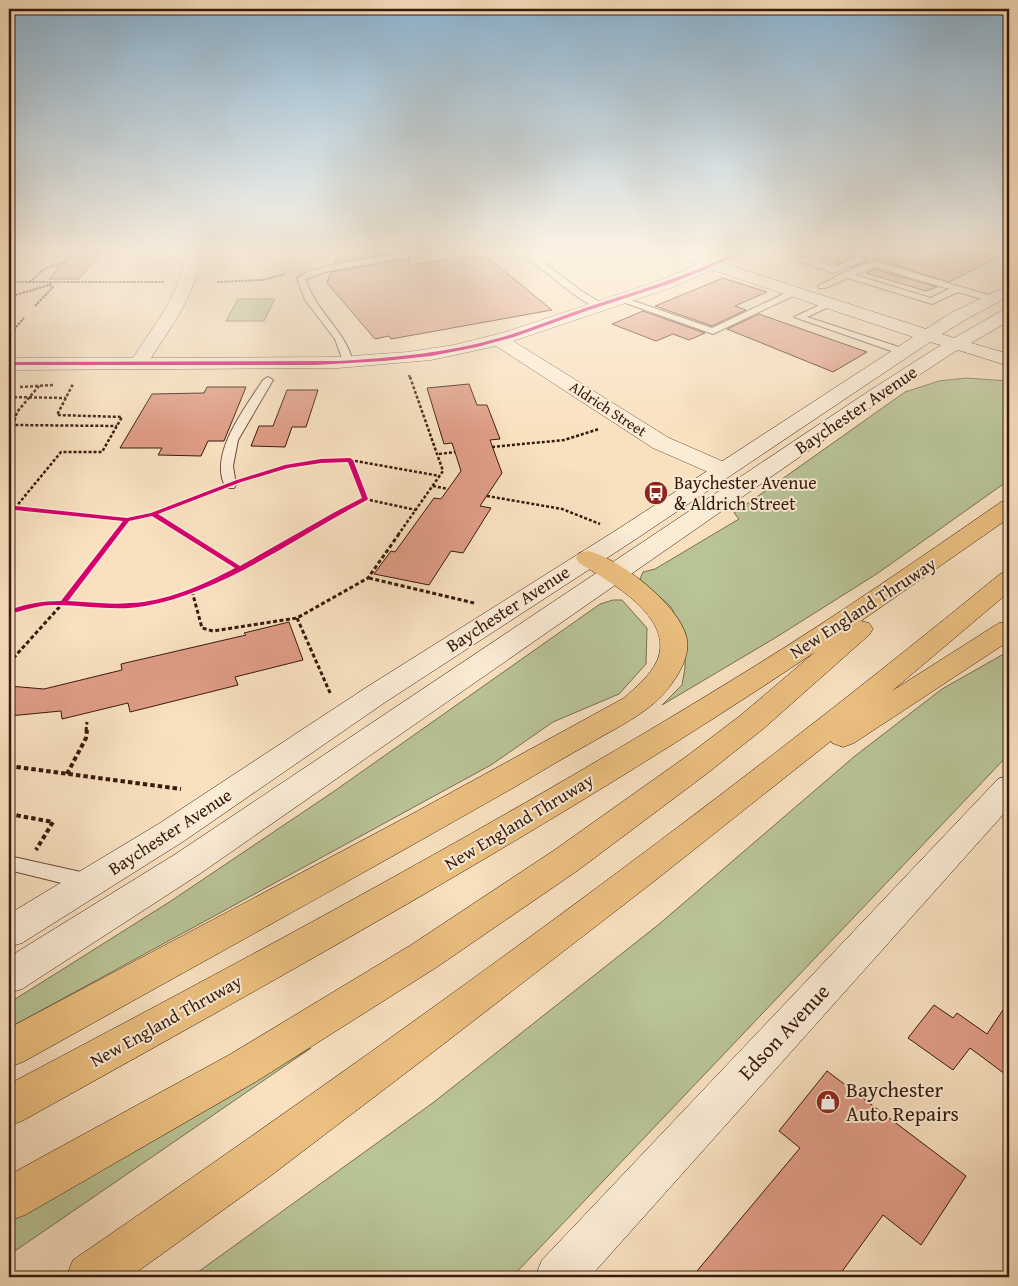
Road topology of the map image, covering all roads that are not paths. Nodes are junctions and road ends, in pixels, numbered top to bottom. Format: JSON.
{"nodes":[{"id":1,"x":169,"y":313,"type":"edge"},
{"id":2,"x":321,"y":313,"type":"edge"},
{"id":3,"x":577,"y":313,"type":"edge"},
{"id":4,"x":660,"y":313,"type":"edge"},
{"id":5,"x":750,"y":313,"type":"edge"},
{"id":6,"x":808,"y":313,"type":"edge"},
{"id":7,"x":856,"y":313,"type":"edge"},
{"id":8,"x":893,"y":313,"type":"edge"},
{"id":9,"x":976,"y":313,"type":"edge"},
{"id":10,"x":1009,"y":314,"type":"edge"},
{"id":11,"x":975,"y":333,"type":"junction"},
{"id":12,"x":951,"y":335,"type":"junction"},
{"id":13,"x":928,"y":336,"type":"junction"},
{"id":14,"x":498,"y":340,"type":"junction"},
{"id":15,"x":1009,"y":343,"type":"edge"},
{"id":16,"x":904,"y":352,"type":"junction"},
{"id":17,"x":1009,"y":360,"type":"edge"},
{"id":18,"x":348,"y":362,"type":"junction"},
{"id":19,"x":9,"y":364,"type":"edge"},
{"id":20,"x":138,"y":364,"type":"junction"},
{"id":21,"x":268,"y":380,"type":"dead end"},
{"id":22,"x":724,"y":470,"type":"junction"},
{"id":23,"x":230,"y":485,"type":"dead end"},
{"id":24,"x":1009,"y":507,"type":"edge"},
{"id":25,"x":943,"y":555,"type":"junction"},
{"id":26,"x":601,"y":566,"type":"junction"},
{"id":27,"x":1009,"y":579,"type":"edge"},
{"id":28,"x":1009,"y":629,"type":"edge"},
{"id":29,"x":1009,"y":787,"type":"edge"},
{"id":30,"x":687,"y":838,"type":"junction"},
{"id":31,"x":9,"y":863,"type":"edge"},
{"id":32,"x":91,"y":883,"type":"junction"},
{"id":33,"x":9,"y":932,"type":"edge"},
{"id":34,"x":9,"y":977,"type":"edge"},
{"id":35,"x":9,"y":1049,"type":"edge"},
{"id":36,"x":9,"y":1106,"type":"edge"},
{"id":37,"x":9,"y":1199,"type":"edge"},
{"id":38,"x":90,"y":1277,"type":"edge"},
{"id":39,"x":559,"y":1277,"type":"edge"}],
"edges":[{"from":1,"to":20,"type":"main road"},
{"from":2,"to":18,"type":"lane"},
{"from":3,"to":14,"type":"main road"},
{"from":4,"to":5,"type":"lane"},
{"from":6,"to":16,"type":"lane"},
{"from":7,"to":13,"type":"main road"},
{"from":8,"to":12,"type":"main road"},
{"from":9,"to":12,"type":"main road","name":"Baychester Avenue"},
{"from":10,"to":11,"type":"main road"},
{"from":11,"to":12,"type":"main road"},
{"from":11,"to":15,"type":"main road"},
{"from":12,"to":13,"type":"main road"},
{"from":12,"to":17,"type":"main road"},
{"from":12,"to":26,"type":"main road","name":"Baychester Avenue"},
{"from":13,"to":16,"type":"main road","name":"Baychester Avenue"},
{"from":14,"to":18,"type":"main road"},
{"from":14,"to":22,"type":"main road","name":"Aldrich Street"},
{"from":16,"to":22,"type":"main road","name":"Baychester Avenue"},
{"from":18,"to":20,"type":"main road"},
{"from":19,"to":20,"type":"main road"},
{"from":21,"to":23,"type":"lane"},
{"from":22,"to":26,"type":"main road","name":"Baychester Avenue"},
{"from":24,"to":25,"type":"highway","name":"New England Thruway"},
{"from":25,"to":36,"type":"highway","name":"New England Thruway"},
{"from":25,"to":37,"type":"highway"},
{"from":26,"to":32,"type":"main road","name":"Baychester Avenue"},
{"from":26,"to":34,"type":"main road","name":"Baychester Avenue"},
{"from":26,"to":35,"type":"highway"},
{"from":27,"to":30,"type":"highway"},
{"from":28,"to":30,"type":"highway"},
{"from":29,"to":39,"type":"main road","name":"Edson Avenue"},
{"from":30,"to":38,"type":"highway"},
{"from":31,"to":32,"type":"lane"},
{"from":32,"to":33,"type":"main road","name":"Baychester Avenue"}]}
